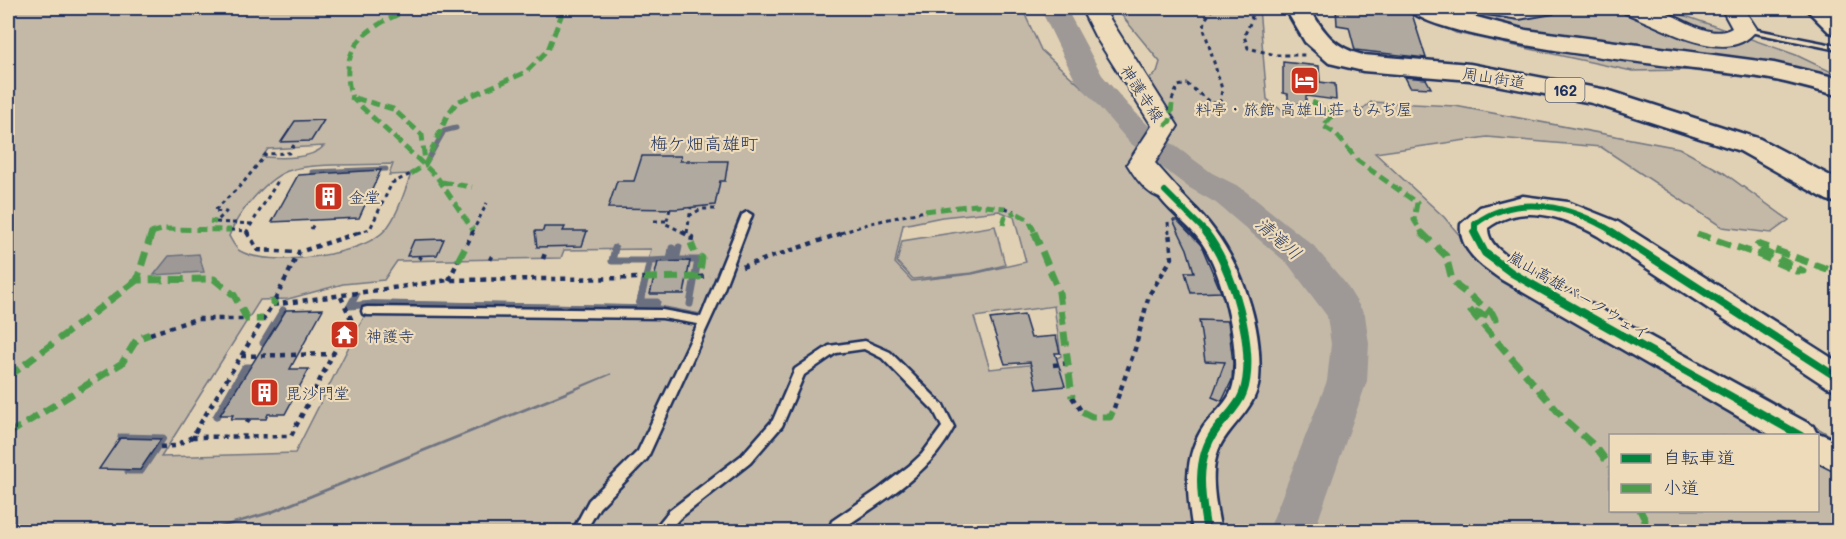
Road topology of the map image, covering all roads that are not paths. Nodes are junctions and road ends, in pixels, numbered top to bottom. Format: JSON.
{"nodes":[{"id":1,"x":1092,"y":8,"type":"edge"},
{"id":2,"x":1298,"y":8,"type":"edge"},
{"id":3,"x":1420,"y":8,"type":"edge"},
{"id":4,"x":1488,"y":8,"type":"edge"},
{"id":5,"x":1545,"y":8,"type":"edge"},
{"id":6,"x":1633,"y":8,"type":"edge"},
{"id":7,"x":1732,"y":8,"type":"edge"},
{"id":8,"x":1816,"y":8,"type":"edge"},
{"id":9,"x":1839,"y":27,"type":"edge"},
{"id":10,"x":1745,"y":29,"type":"junction"},
{"id":11,"x":1839,"y":48,"type":"edge"},
{"id":12,"x":1839,"y":87,"type":"edge"},
{"id":13,"x":1774,"y":156,"type":"junction"},
{"id":14,"x":1839,"y":186,"type":"edge"},
{"id":15,"x":1165,"y":191,"type":"joint"},
{"id":16,"x":1839,"y":193,"type":"edge"},
{"id":17,"x":747,"y":215,"type":"dead end"},
{"id":18,"x":367,"y":312,"type":"dead end"},
{"id":19,"x":703,"y":321,"type":"junction"},
{"id":20,"x":1796,"y":352,"type":"junction"},
{"id":21,"x":1839,"y":378,"type":"edge"},
{"id":22,"x":1839,"y":396,"type":"edge"},
{"id":23,"x":1799,"y":434,"type":"edge"},
{"id":24,"x":1819,"y":446,"type":"edge"},
{"id":25,"x":1839,"y":458,"type":"edge"},
{"id":26,"x":578,"y":531,"type":"edge"},
{"id":27,"x":658,"y":531,"type":"edge"},
{"id":28,"x":834,"y":531,"type":"edge"},
{"id":29,"x":1207,"y":531,"type":"edge"}],
"edges":[{"from":1,"to":15,"type":"main road","name":"神護寺線"},
{"from":2,"to":13,"type":"highway","name":"周山街道","number":"162"},
{"from":3,"to":12,"type":"highway"},
{"from":4,"to":5,"type":"main road"},
{"from":6,"to":10,"type":"main road"},
{"from":7,"to":10,"type":"main road"},
{"from":8,"to":9,"type":"highway"},
{"from":10,"to":11,"type":"lane"},
{"from":13,"to":14,"type":"lane"},
{"from":13,"to":16,"type":"highway","name":"周山街道","number":"162"},
{"from":15,"to":29,"type":"street"},
{"from":17,"to":19,"type":"lane"},
{"from":18,"to":19,"type":"lane"},
{"from":19,"to":26,"type":"lane"},
{"from":20,"to":21,"type":"street","name":"嵐山高雄パークウェイ"},
{"from":20,"to":22,"type":"street","name":"嵐山高雄パークウェイ"},
{"from":20,"to":23,"type":"street","name":"嵐山高雄パークウェイ"},
{"from":24,"to":25,"type":"street"},
{"from":27,"to":28,"type":"lane"}]}
